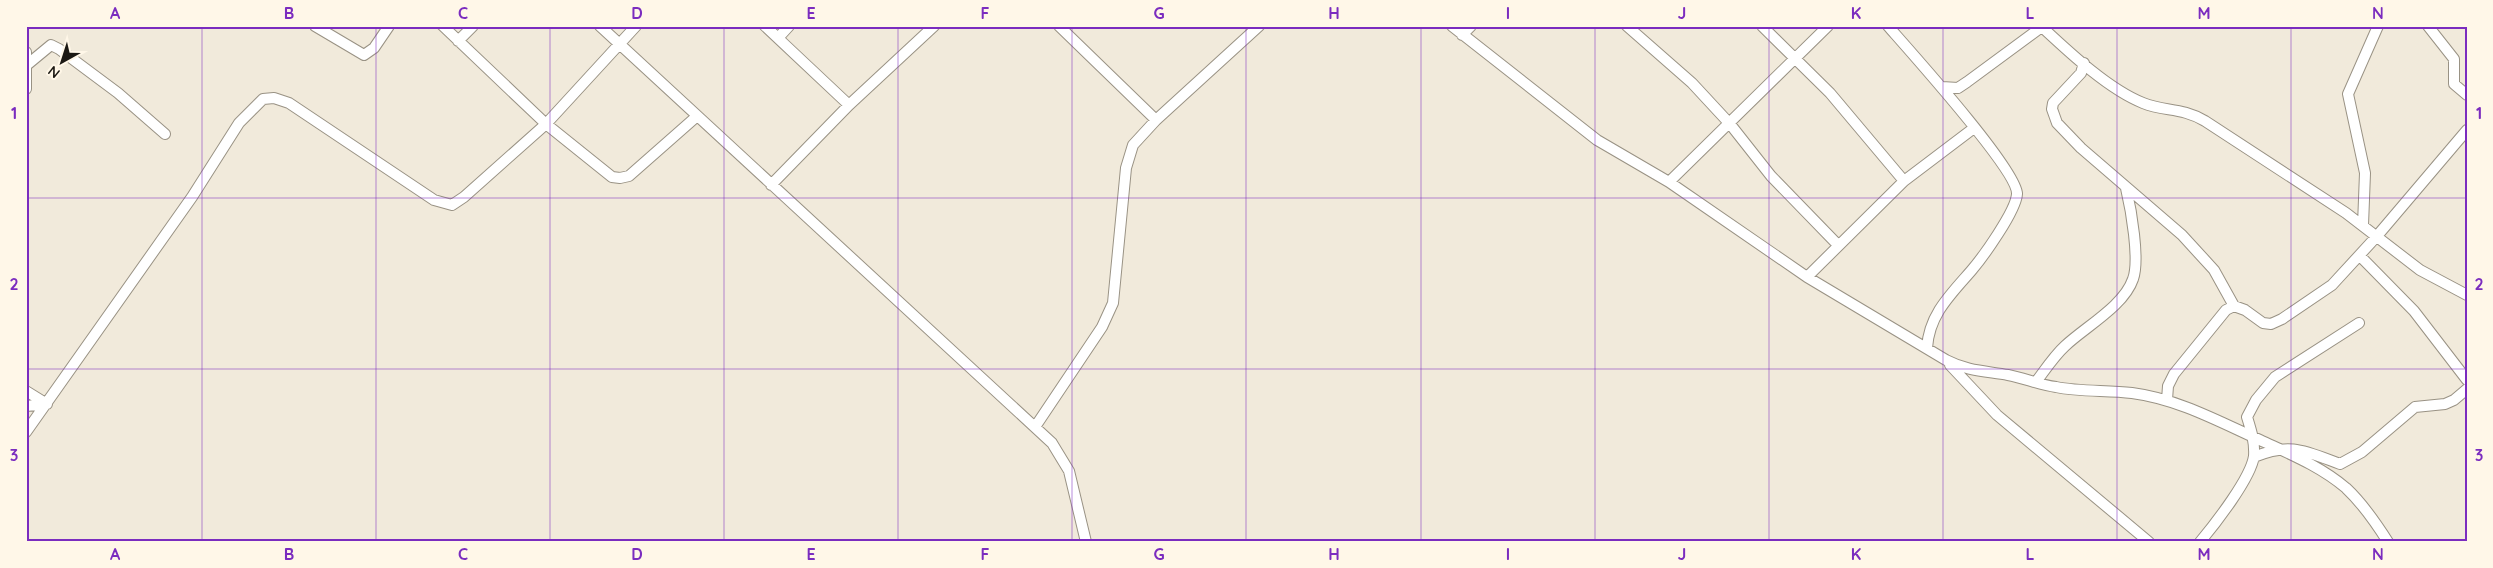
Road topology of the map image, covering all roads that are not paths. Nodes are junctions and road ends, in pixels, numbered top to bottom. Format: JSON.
{"nodes":[{"id":1,"x":315,"y":26,"type":"edge"},
{"id":2,"x":389,"y":26,"type":"edge"},
{"id":3,"x":443,"y":26,"type":"edge"},
{"id":4,"x":473,"y":26,"type":"edge"},
{"id":5,"x":600,"y":26,"type":"edge"},
{"id":6,"x":636,"y":26,"type":"edge"},
{"id":7,"x":765,"y":26,"type":"edge"},
{"id":8,"x":789,"y":26,"type":"edge"},
{"id":9,"x":934,"y":26,"type":"edge"},
{"id":10,"x":1059,"y":26,"type":"edge"},
{"id":11,"x":1259,"y":26,"type":"edge"},
{"id":12,"x":1452,"y":26,"type":"edge"},
{"id":13,"x":1471,"y":26,"type":"edge"},
{"id":14,"x":1627,"y":26,"type":"edge"},
{"id":15,"x":1762,"y":26,"type":"edge"},
{"id":16,"x":1828,"y":26,"type":"edge"},
{"id":17,"x":1888,"y":26,"type":"edge"},
{"id":18,"x":2054,"y":26,"type":"edge"},
{"id":19,"x":2378,"y":26,"type":"edge"},
{"id":20,"x":2428,"y":26,"type":"edge"},
{"id":21,"x":2042,"y":27,"type":"edge"},
{"id":22,"x":1462,"y":35,"type":"junction"},
{"id":23,"x":778,"y":38,"type":"junction"},
{"id":24,"x":2055,"y":39,"type":"junction"},
{"id":25,"x":458,"y":41,"type":"junction"},
{"id":26,"x":620,"y":44,"type":"junction"},
{"id":27,"x":26,"y":52,"type":"edge"},
{"id":28,"x":1795,"y":59,"type":"junction"},
{"id":29,"x":2084,"y":63,"type":"junction"},
{"id":30,"x":28,"y":64,"type":"junction"},
{"id":31,"x":1942,"y":87,"type":"junction"},
{"id":32,"x":26,"y":89,"type":"edge"},
{"id":33,"x":2467,"y":95,"type":"edge"},
{"id":34,"x":849,"y":105,"type":"junction"},
{"id":35,"x":696,"y":117,"type":"junction"},
{"id":36,"x":1156,"y":120,"type":"junction"},
{"id":37,"x":546,"y":124,"type":"junction"},
{"id":38,"x":1730,"y":124,"type":"junction"},
{"id":39,"x":1974,"y":128,"type":"junction"},
{"id":40,"x":2467,"y":130,"type":"edge"},
{"id":41,"x":165,"y":134,"type":"dead end"},
{"id":42,"x":1904,"y":181,"type":"junction"},
{"id":43,"x":1669,"y":182,"type":"junction"},
{"id":44,"x":771,"y":185,"type":"junction"},
{"id":45,"x":2126,"y":188,"type":"junction"},
{"id":46,"x":2363,"y":225,"type":"junction"},
{"id":47,"x":2377,"y":236,"type":"junction"},
{"id":48,"x":1838,"y":245,"type":"junction"},
{"id":49,"x":2360,"y":256,"type":"junction"},
{"id":50,"x":1807,"y":277,"type":"junction"},
{"id":51,"x":2467,"y":295,"type":"edge"},
{"id":52,"x":2234,"y":306,"type":"junction"},
{"id":53,"x":2359,"y":323,"type":"dead end"},
{"id":54,"x":1927,"y":348,"type":"junction"},
{"id":55,"x":1946,"y":360,"type":"junction"},
{"id":56,"x":2467,"y":380,"type":"edge"},
{"id":57,"x":2036,"y":382,"type":"junction"},
{"id":58,"x":2467,"y":389,"type":"edge"},
{"id":59,"x":26,"y":391,"type":"edge"},
{"id":60,"x":2167,"y":400,"type":"junction"},
{"id":61,"x":46,"y":404,"type":"junction"},
{"id":62,"x":26,"y":406,"type":"edge"},
{"id":63,"x":1035,"y":427,"type":"junction"},
{"id":64,"x":26,"y":432,"type":"edge"},
{"id":65,"x":2253,"y":437,"type":"junction"},
{"id":66,"x":2280,"y":450,"type":"junction"},
{"id":67,"x":2254,"y":457,"type":"junction"},
{"id":68,"x":1086,"y":542,"type":"edge"},
{"id":69,"x":2149,"y":542,"type":"edge"},
{"id":70,"x":2200,"y":542,"type":"edge"},
{"id":71,"x":2388,"y":542,"type":"edge"}],
"edges":[{"from":1,"to":2,"type":"street"},
{"from":3,"to":25,"type":"street"},
{"from":4,"to":25,"type":"street"},
{"from":5,"to":26,"type":"street"},
{"from":6,"to":26,"type":"street"},
{"from":7,"to":23,"type":"street"},
{"from":8,"to":23,"type":"street"},
{"from":9,"to":34,"type":"street"},
{"from":10,"to":36,"type":"street"},
{"from":11,"to":36,"type":"street"},
{"from":12,"to":22,"type":"street"},
{"from":13,"to":22,"type":"street"},
{"from":14,"to":38,"type":"street"},
{"from":15,"to":28,"type":"street"},
{"from":16,"to":28,"type":"street"},
{"from":17,"to":31,"type":"street"},
{"from":18,"to":24,"type":"street"},
{"from":19,"to":46,"type":"street"},
{"from":20,"to":33,"type":"street"},
{"from":21,"to":24,"type":"street"},
{"from":21,"to":31,"type":"street"},
{"from":22,"to":43,"type":"street"},
{"from":23,"to":34,"type":"street"},
{"from":24,"to":29,"type":"street"},
{"from":25,"to":37,"type":"street"},
{"from":26,"to":35,"type":"street"},
{"from":26,"to":37,"type":"street"},
{"from":27,"to":30,"type":"street"},
{"from":28,"to":38,"type":"street"},
{"from":28,"to":42,"type":"street"},
{"from":29,"to":45,"type":"street"},
{"from":29,"to":46,"type":"street"},
{"from":30,"to":32,"type":"street"},
{"from":30,"to":41,"type":"street"},
{"from":31,"to":39,"type":"street"},
{"from":34,"to":44,"type":"street"},
{"from":35,"to":37,"type":"street"},
{"from":35,"to":44,"type":"street"},
{"from":36,"to":63,"type":"street"},
{"from":37,"to":61,"type":"street"},
{"from":38,"to":43,"type":"street"},
{"from":38,"to":48,"type":"street"},
{"from":39,"to":42,"type":"street"},
{"from":39,"to":54,"type":"street"},
{"from":40,"to":47,"type":"street"},
{"from":42,"to":48,"type":"street"},
{"from":43,"to":50,"type":"street"},
{"from":44,"to":63,"type":"street"},
{"from":45,"to":52,"type":"street"},
{"from":45,"to":57,"type":"street"},
{"from":46,"to":47,"type":"street"},
{"from":47,"to":49,"type":"street"},
{"from":47,"to":51,"type":"street"},
{"from":48,"to":50,"type":"street"},
{"from":49,"to":52,"type":"street"},
{"from":49,"to":56,"type":"street"},
{"from":50,"to":54,"type":"street"},
{"from":52,"to":60,"type":"street"},
{"from":53,"to":65,"type":"street"},
{"from":54,"to":55,"type":"street"},
{"from":55,"to":57,"type":"street"},
{"from":55,"to":69,"type":"street"},
{"from":57,"to":60,"type":"street"},
{"from":58,"to":66,"type":"street"},
{"from":59,"to":61,"type":"street"},
{"from":60,"to":65,"type":"street"},
{"from":61,"to":62,"type":"street"},
{"from":61,"to":64,"type":"street"},
{"from":63,"to":68,"type":"street"},
{"from":65,"to":66,"type":"street"},
{"from":65,"to":67,"type":"street"},
{"from":66,"to":67,"type":"street"},
{"from":66,"to":71,"type":"street"},
{"from":67,"to":70,"type":"street"}]}
